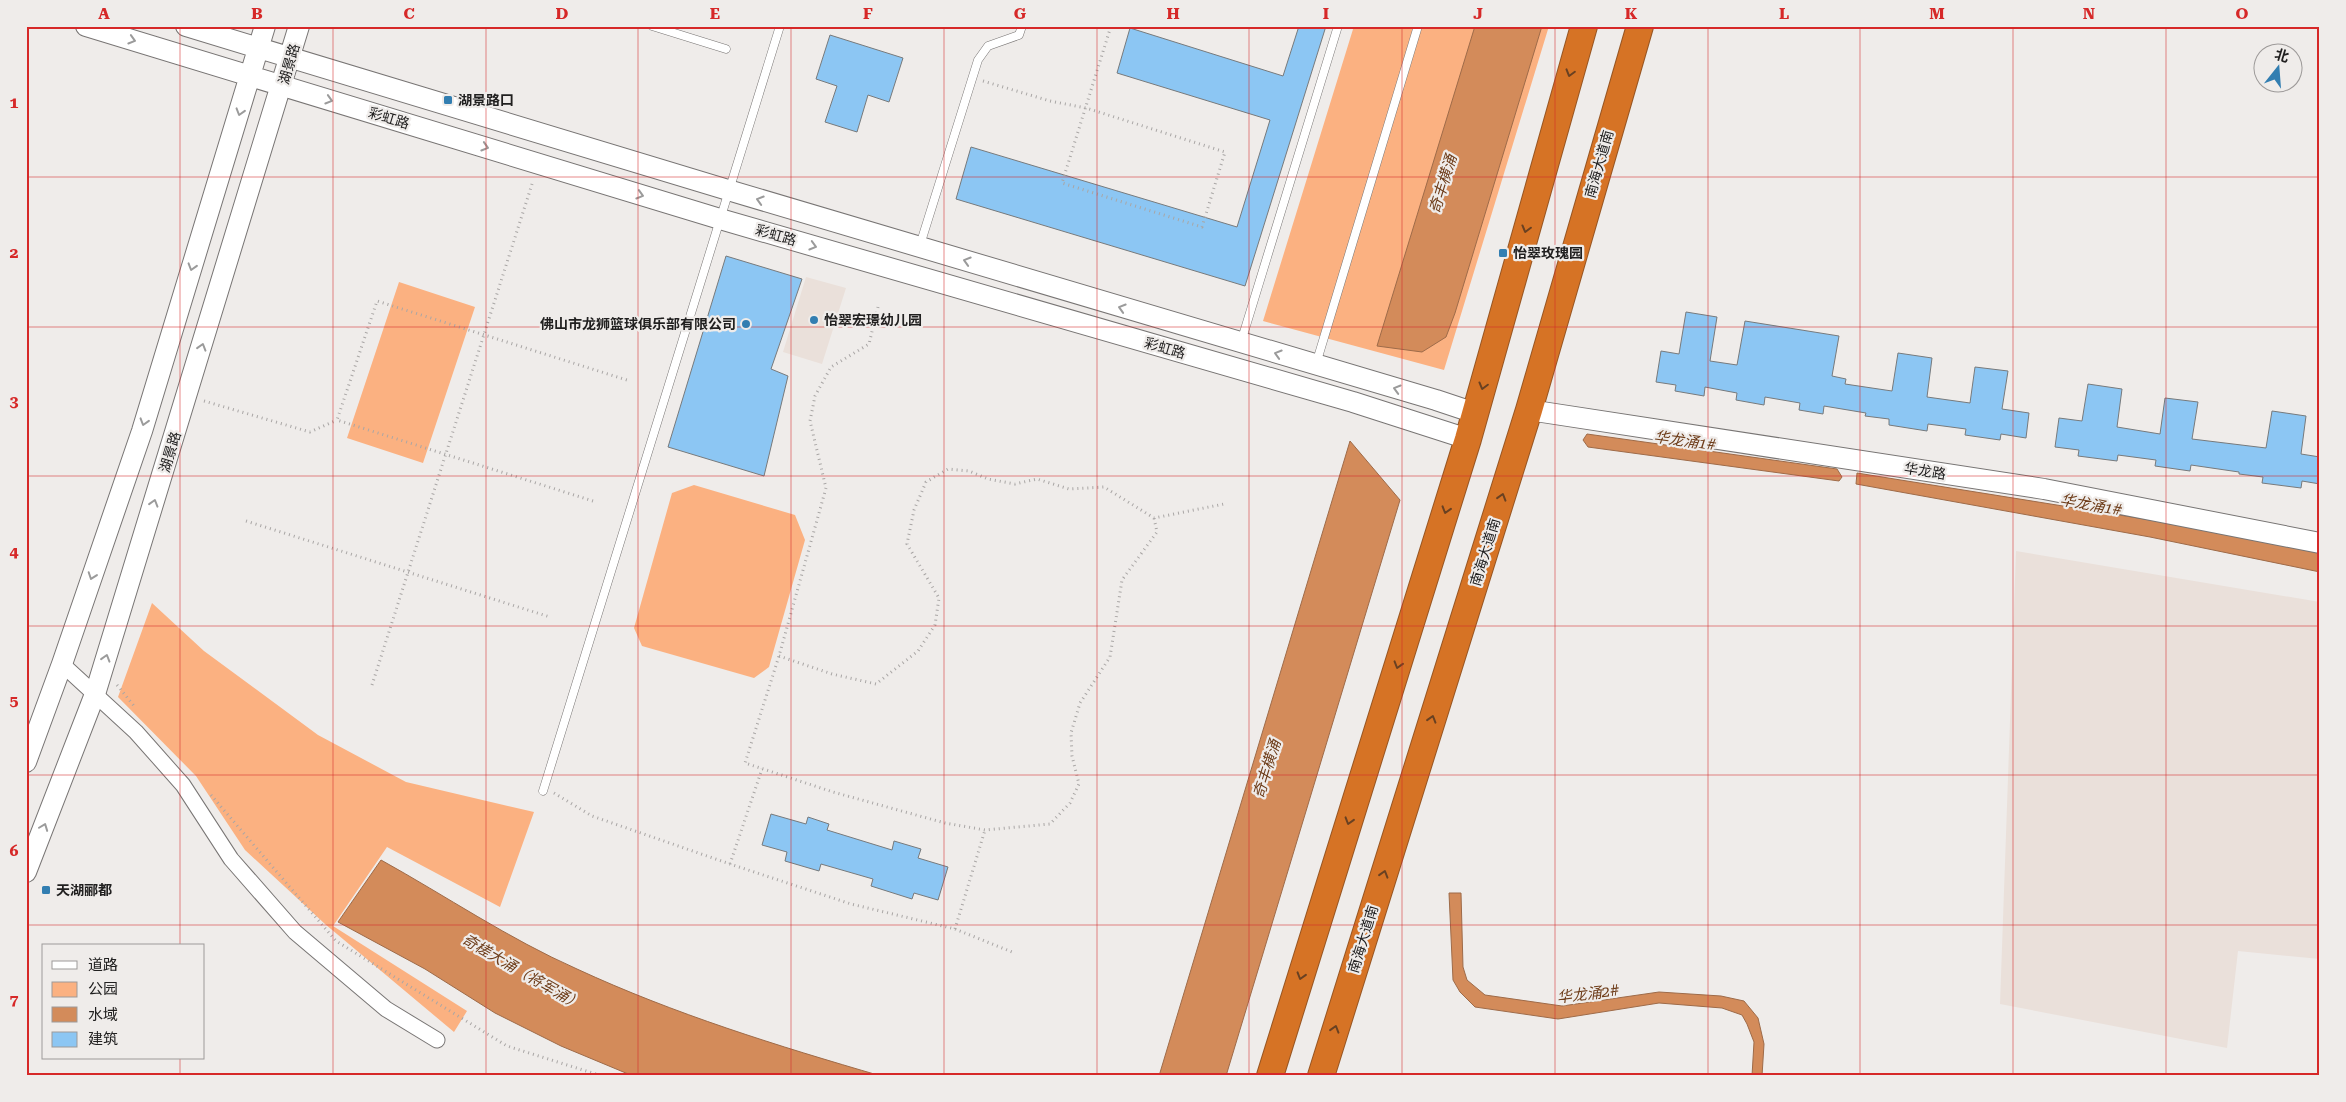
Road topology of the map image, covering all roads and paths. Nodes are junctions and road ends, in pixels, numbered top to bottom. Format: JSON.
{"nodes":[{"id":1,"x":86,"y":26,"type":"edge"},
{"id":2,"x":186,"y":26,"type":"edge"},
{"id":3,"x":265,"y":26,"type":"edge"},
{"id":4,"x":299,"y":26,"type":"edge"},
{"id":5,"x":652,"y":26,"type":"edge"},
{"id":6,"x":780,"y":26,"type":"edge"},
{"id":7,"x":1022,"y":26,"type":"edge"},
{"id":8,"x":1111,"y":26,"type":"edge"},
{"id":9,"x":1338,"y":26,"type":"edge"},
{"id":10,"x":1418,"y":26,"type":"edge"},
{"id":11,"x":1584,"y":26,"type":"edge"},
{"id":12,"x":1640,"y":26,"type":"edge"},
{"id":13,"x":259,"y":48,"type":"junction"},
{"id":14,"x":726,"y":49,"type":"dead end"},
{"id":15,"x":291,"y":58,"type":"junction"},
{"id":16,"x":251,"y":76,"type":"junction"},
{"id":17,"x":973,"y":78,"type":"junction"},
{"id":18,"x":283,"y":85,"type":"junction"},
{"id":19,"x":1086,"y":108,"type":"junction"},
{"id":20,"x":538,"y":164,"type":"junction"},
{"id":21,"x":728,"y":190,"type":"junction"},
{"id":22,"x":720,"y":219,"type":"junction"},
{"id":23,"x":920,"y":247,"type":"junction"},
{"id":24,"x":878,"y":307,"type":"dead end"},
{"id":25,"x":484,"y":335,"type":"junction"},
{"id":26,"x":1241,"y":343,"type":"junction"},
{"id":27,"x":1316,"y":366,"type":"junction"},
{"id":28,"x":630,"y":381,"type":"dead end"},
{"id":29,"x":187,"y":396,"type":"junction"},
{"id":30,"x":1529,"y":410,"type":"junction"},
{"id":31,"x":1475,"y":414,"type":"junction"},
{"id":32,"x":337,"y":420,"type":"junction"},
{"id":33,"x":1468,"y":439,"type":"junction"},
{"id":34,"x":445,"y":454,"type":"junction"},
{"id":35,"x":593,"y":501,"type":"dead end"},
{"id":36,"x":1224,"y":504,"type":"dead end"},
{"id":37,"x":1154,"y":518,"type":"junction"},
{"id":38,"x":246,"y":521,"type":"dead end"},
{"id":39,"x":2320,"y":543,"type":"edge"},
{"id":40,"x":408,"y":572,"type":"junction"},
{"id":41,"x":550,"y":617,"type":"dead end"},
{"id":42,"x":779,"y":656,"type":"junction"},
{"id":43,"x":62,"y":664,"type":"junction"},
{"id":44,"x":103,"y":668,"type":"junction"},
{"id":45,"x":372,"y":685,"type":"dead end"},
{"id":46,"x":95,"y":694,"type":"junction"},
{"id":47,"x":139,"y":711,"type":"dead end"},
{"id":48,"x":26,"y":762,"type":"edge"},
{"id":49,"x":762,"y":769,"type":"junction"},
{"id":50,"x":543,"y":791,"type":"joint"},
{"id":51,"x":209,"y":792,"type":"dead end"},
{"id":52,"x":984,"y":830,"type":"junction"},
{"id":53,"x":730,"y":864,"type":"junction"},
{"id":54,"x":26,"y":872,"type":"edge"},
{"id":55,"x":955,"y":929,"type":"junction"},
{"id":56,"x":1012,"y":952,"type":"dead end"},
{"id":57,"x":437,"y":1040,"type":"dead end"},
{"id":58,"x":602,"y":1076,"type":"edge"},
{"id":59,"x":1270,"y":1076,"type":"edge"},
{"id":60,"x":1321,"y":1076,"type":"edge"}],
"edges":[{"from":1,"to":16,"type":"street","name":"彩虹路","one_way":true},
{"from":2,"to":13,"type":"street","name":"彩虹路"},
{"from":3,"to":13,"type":"street"},
{"from":4,"to":15,"type":"street","name":"湖景路"},
{"from":5,"to":14,"type":"lane"},
{"from":6,"to":21,"type":"lane"},
{"from":7,"to":17,"type":"lane"},
{"from":8,"to":19,"type":"path"},
{"from":9,"to":26,"type":"lane"},
{"from":10,"to":27,"type":"lane"},
{"from":11,"to":31,"type":"highway","one_way":true},
{"from":12,"to":30,"type":"highway","name":"南海大道南"},
{"from":13,"to":15,"type":"street","name":"彩虹路"},
{"from":13,"to":16,"type":"street"},
{"from":15,"to":18,"type":"street","name":"湖景路"},
{"from":15,"to":21,"type":"street","name":"彩虹路"},
{"from":16,"to":18,"type":"street","name":"彩虹路"},
{"from":16,"to":43,"type":"street","one_way":true},
{"from":17,"to":19,"type":"path"},
{"from":17,"to":23,"type":"lane"},
{"from":18,"to":20,"type":"street","name":"彩虹路","one_way":true},
{"from":29,"to":18,"type":"street","name":"湖景路","one_way":true},
{"from":19,"to":19,"type":"path"},
{"from":20,"to":22,"type":"street","name":"彩虹路","one_way":true},
{"from":20,"to":25,"type":"path"},
{"from":21,"to":22,"type":"lane"},
{"from":23,"to":21,"type":"street","name":"彩虹路","one_way":true},
{"from":22,"to":33,"type":"street","name":"彩虹路","one_way":true},
{"from":22,"to":50,"type":"lane"},
{"from":26,"to":23,"type":"street","name":"彩虹路","one_way":true},
{"from":24,"to":42,"type":"path"},
{"from":25,"to":28,"type":"path"},
{"from":25,"to":32,"type":"path"},
{"from":25,"to":34,"type":"path"},
{"from":27,"to":26,"type":"street","name":"彩虹路","one_way":true},
{"from":31,"to":27,"type":"street","name":"彩虹路","one_way":true},
{"from":29,"to":32,"type":"path"},
{"from":44,"to":29,"type":"street","name":"湖景路","one_way":true},
{"from":30,"to":39,"type":"street","name":"华龙路"},
{"from":60,"to":30,"type":"highway","name":"南海大道南","one_way":true},
{"from":31,"to":33,"type":"highway"},
{"from":32,"to":34,"type":"path"},
{"from":33,"to":59,"type":"highway","one_way":true},
{"from":34,"to":35,"type":"path"},
{"from":34,"to":40,"type":"path"},
{"from":36,"to":37,"type":"path"},
{"from":37,"to":42,"type":"path"},
{"from":37,"to":52,"type":"path"},
{"from":38,"to":40,"type":"path"},
{"from":40,"to":41,"type":"path"},
{"from":40,"to":45,"type":"path"},
{"from":42,"to":49,"type":"path"},
{"from":43,"to":46,"type":"street"},
{"from":43,"to":48,"type":"street"},
{"from":44,"to":46,"type":"street","name":"湖景路"},
{"from":44,"to":47,"type":"path"},
{"from":54,"to":46,"type":"street","name":"湖景路","one_way":true},
{"from":46,"to":57,"type":"street"},
{"from":49,"to":52,"type":"path"},
{"from":49,"to":53,"type":"path"},
{"from":50,"to":53,"type":"path"},
{"from":51,"to":58,"type":"path"},
{"from":52,"to":55,"type":"path"},
{"from":53,"to":55,"type":"path"},
{"from":55,"to":56,"type":"path"}]}
